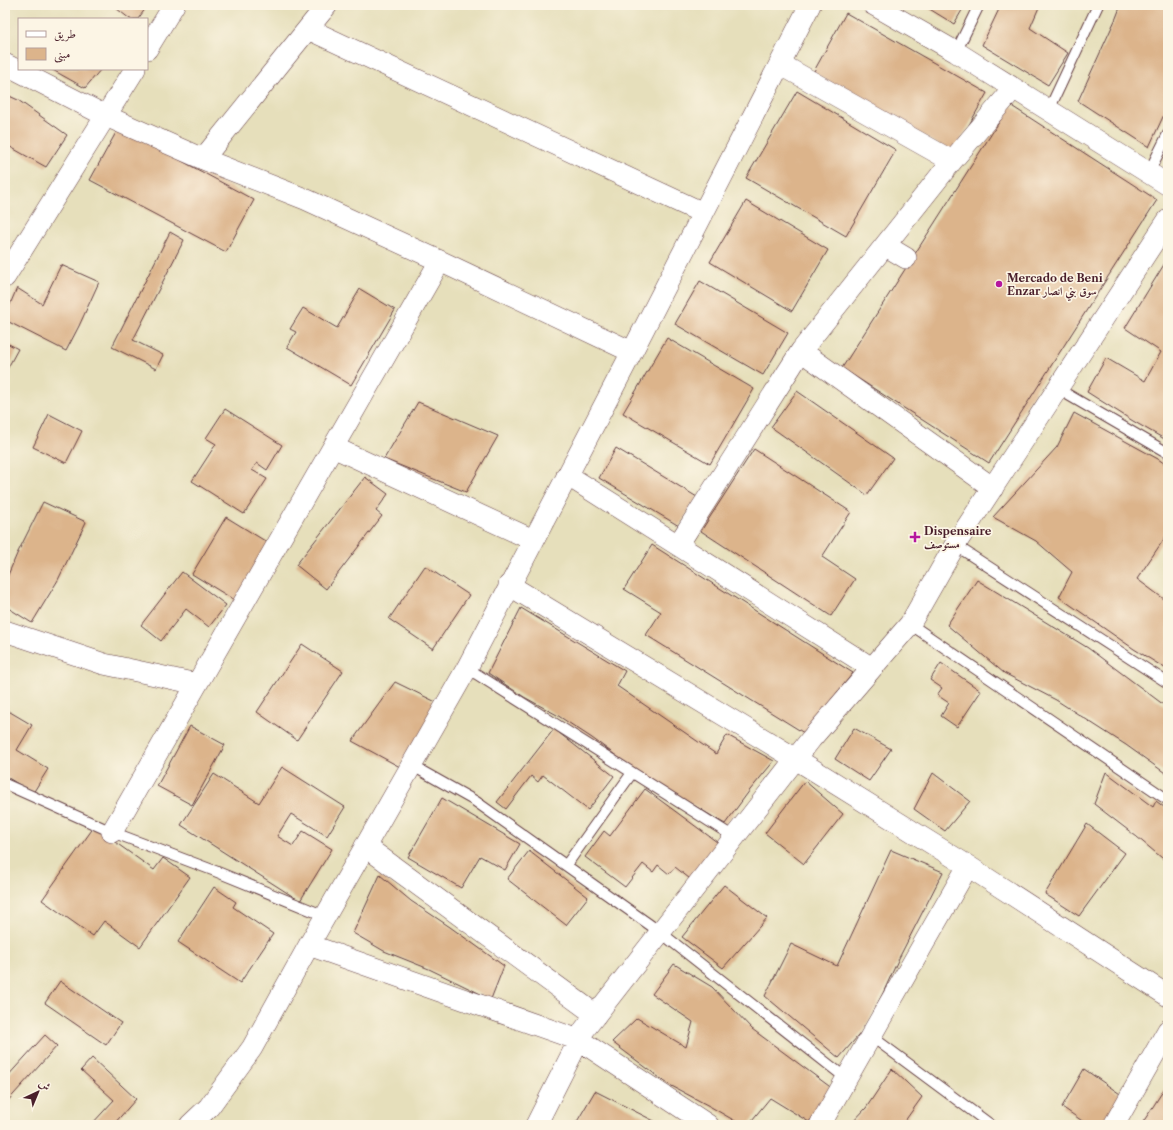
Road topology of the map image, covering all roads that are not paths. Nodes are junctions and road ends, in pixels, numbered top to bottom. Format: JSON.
{"nodes":[{"id":1,"x":174,"y":5,"type":"edge"},
{"id":2,"x":327,"y":5,"type":"edge"},
{"id":3,"x":810,"y":5,"type":"edge"},
{"id":4,"x":874,"y":5,"type":"edge"},
{"id":5,"x":979,"y":5,"type":"edge"},
{"id":6,"x":1098,"y":5,"type":"edge"},
{"id":7,"x":308,"y":29,"type":"junction"},
{"id":8,"x":148,"y":47,"type":"edge"},
{"id":9,"x":956,"y":52,"type":"junction"},
{"id":10,"x":5,"y":64,"type":"edge"},
{"id":11,"x":780,"y":64,"type":"junction"},
{"id":12,"x":134,"y":70,"type":"edge"},
{"id":13,"x":1013,"y":89,"type":"junction"},
{"id":14,"x":1048,"y":112,"type":"junction"},
{"id":15,"x":106,"y":116,"type":"junction"},
{"id":16,"x":1168,"y":134,"type":"edge"},
{"id":17,"x":203,"y":158,"type":"junction"},
{"id":18,"x":952,"y":161,"type":"junction"},
{"id":19,"x":1148,"y":174,"type":"junction"},
{"id":20,"x":1168,"y":185,"type":"edge"},
{"id":21,"x":703,"y":213,"type":"junction"},
{"id":22,"x":1168,"y":220,"type":"edge"},
{"id":23,"x":886,"y":246,"type":"junction"},
{"id":24,"x":906,"y":258,"type":"dead end"},
{"id":25,"x":440,"y":260,"type":"junction"},
{"id":26,"x":5,"y":277,"type":"edge"},
{"id":27,"x":632,"y":352,"type":"junction"},
{"id":28,"x":801,"y":352,"type":"junction"},
{"id":29,"x":1058,"y":388,"type":"junction"},
{"id":30,"x":333,"y":447,"type":"junction"},
{"id":31,"x":1168,"y":453,"type":"edge"},
{"id":32,"x":567,"y":475,"type":"junction"},
{"id":33,"x":993,"y":488,"type":"junction"},
{"id":34,"x":533,"y":540,"type":"junction"},
{"id":35,"x":678,"y":545,"type":"junction"},
{"id":36,"x":956,"y":545,"type":"junction"},
{"id":37,"x":510,"y":585,"type":"junction"},
{"id":38,"x":910,"y":624,"type":"junction"},
{"id":39,"x":5,"y":632,"type":"edge"},
{"id":40,"x":466,"y":668,"type":"junction"},
{"id":41,"x":872,"y":668,"type":"junction"},
{"id":42,"x":1168,"y":683,"type":"edge"},
{"id":43,"x":198,"y":684,"type":"junction"},
{"id":44,"x":796,"y":759,"type":"junction"},
{"id":45,"x":411,"y":765,"type":"junction"},
{"id":46,"x":632,"y":773,"type":"junction"},
{"id":47,"x":5,"y":784,"type":"edge"},
{"id":48,"x":1168,"y":800,"type":"edge"},
{"id":49,"x":112,"y":832,"type":"junction"},
{"id":50,"x":734,"y":837,"type":"junction"},
{"id":51,"x":365,"y":846,"type":"junction"},
{"id":52,"x":566,"y":864,"type":"junction"},
{"id":53,"x":968,"y":866,"type":"junction"},
{"id":54,"x":325,"y":916,"type":"junction"},
{"id":55,"x":660,"y":932,"type":"junction"},
{"id":56,"x":309,"y":945,"type":"junction"},
{"id":57,"x":1168,"y":996,"type":"edge"},
{"id":58,"x":596,"y":1015,"type":"junction"},
{"id":59,"x":1168,"y":1030,"type":"edge"},
{"id":60,"x":871,"y":1036,"type":"junction"},
{"id":61,"x":579,"y":1040,"type":"junction"},
{"id":62,"x":847,"y":1079,"type":"junction"},
{"id":63,"x":704,"y":1124,"type":"edge"},
{"id":64,"x":190,"y":1125,"type":"edge"},
{"id":65,"x":536,"y":1125,"type":"edge"},
{"id":66,"x":820,"y":1125,"type":"edge"},
{"id":67,"x":991,"y":1125,"type":"edge"},
{"id":68,"x":1114,"y":1125,"type":"edge"}],
"edges":[{"from":1,"to":8,"type":"street"},
{"from":2,"to":7,"type":"street"},
{"from":3,"to":11,"type":"street"},
{"from":4,"to":9,"type":"street"},
{"from":5,"to":9,"type":"lane"},
{"from":6,"to":14,"type":"lane"},
{"from":7,"to":17,"type":"street"},
{"from":7,"to":21,"type":"street"},
{"from":9,"to":13,"type":"street"},
{"from":10,"to":15,"type":"street"},
{"from":11,"to":18,"type":"street"},
{"from":11,"to":21,"type":"street"},
{"from":12,"to":15,"type":"street"},
{"from":13,"to":14,"type":"street"},
{"from":13,"to":18,"type":"street"},
{"from":14,"to":19,"type":"street"},
{"from":15,"to":17,"type":"street"},
{"from":15,"to":26,"type":"street"},
{"from":16,"to":19,"type":"lane"},
{"from":17,"to":25,"type":"street"},
{"from":18,"to":23,"type":"street"},
{"from":19,"to":20,"type":"street"},
{"from":21,"to":27,"type":"street"},
{"from":22,"to":29,"type":"street"},
{"from":23,"to":24,"type":"street"},
{"from":23,"to":28,"type":"street"},
{"from":25,"to":27,"type":"street"},
{"from":25,"to":30,"type":"street"},
{"from":27,"to":32,"type":"street"},
{"from":28,"to":33,"type":"street"},
{"from":28,"to":35,"type":"street"},
{"from":29,"to":31,"type":"lane"},
{"from":29,"to":33,"type":"street"},
{"from":30,"to":34,"type":"street"},
{"from":30,"to":43,"type":"street"},
{"from":32,"to":34,"type":"street"},
{"from":32,"to":35,"type":"street"},
{"from":33,"to":36,"type":"street"},
{"from":34,"to":37,"type":"street"},
{"from":35,"to":41,"type":"street"},
{"from":36,"to":38,"type":"street"},
{"from":36,"to":42,"type":"lane"},
{"from":37,"to":40,"type":"street"},
{"from":37,"to":44,"type":"street"},
{"from":38,"to":41,"type":"street"},
{"from":38,"to":48,"type":"lane"},
{"from":39,"to":43,"type":"street"},
{"from":40,"to":45,"type":"street"},
{"from":40,"to":46,"type":"lane"},
{"from":41,"to":44,"type":"street"},
{"from":43,"to":49,"type":"street"},
{"from":44,"to":50,"type":"street"},
{"from":44,"to":53,"type":"street"},
{"from":45,"to":51,"type":"street"},
{"from":45,"to":52,"type":"lane"},
{"from":46,"to":50,"type":"lane"},
{"from":46,"to":52,"type":"lane"},
{"from":47,"to":49,"type":"lane"},
{"from":49,"to":54,"type":"lane"},
{"from":50,"to":55,"type":"street"},
{"from":51,"to":54,"type":"street"},
{"from":51,"to":58,"type":"street"},
{"from":52,"to":55,"type":"lane"},
{"from":53,"to":57,"type":"street"},
{"from":53,"to":60,"type":"street"},
{"from":54,"to":56,"type":"street"},
{"from":55,"to":58,"type":"street"},
{"from":55,"to":62,"type":"lane"},
{"from":56,"to":61,"type":"street"},
{"from":56,"to":64,"type":"street"},
{"from":58,"to":61,"type":"street"},
{"from":59,"to":68,"type":"street"},
{"from":60,"to":62,"type":"street"},
{"from":60,"to":67,"type":"lane"},
{"from":61,"to":63,"type":"street"},
{"from":61,"to":65,"type":"street"},
{"from":62,"to":66,"type":"street"}]}
